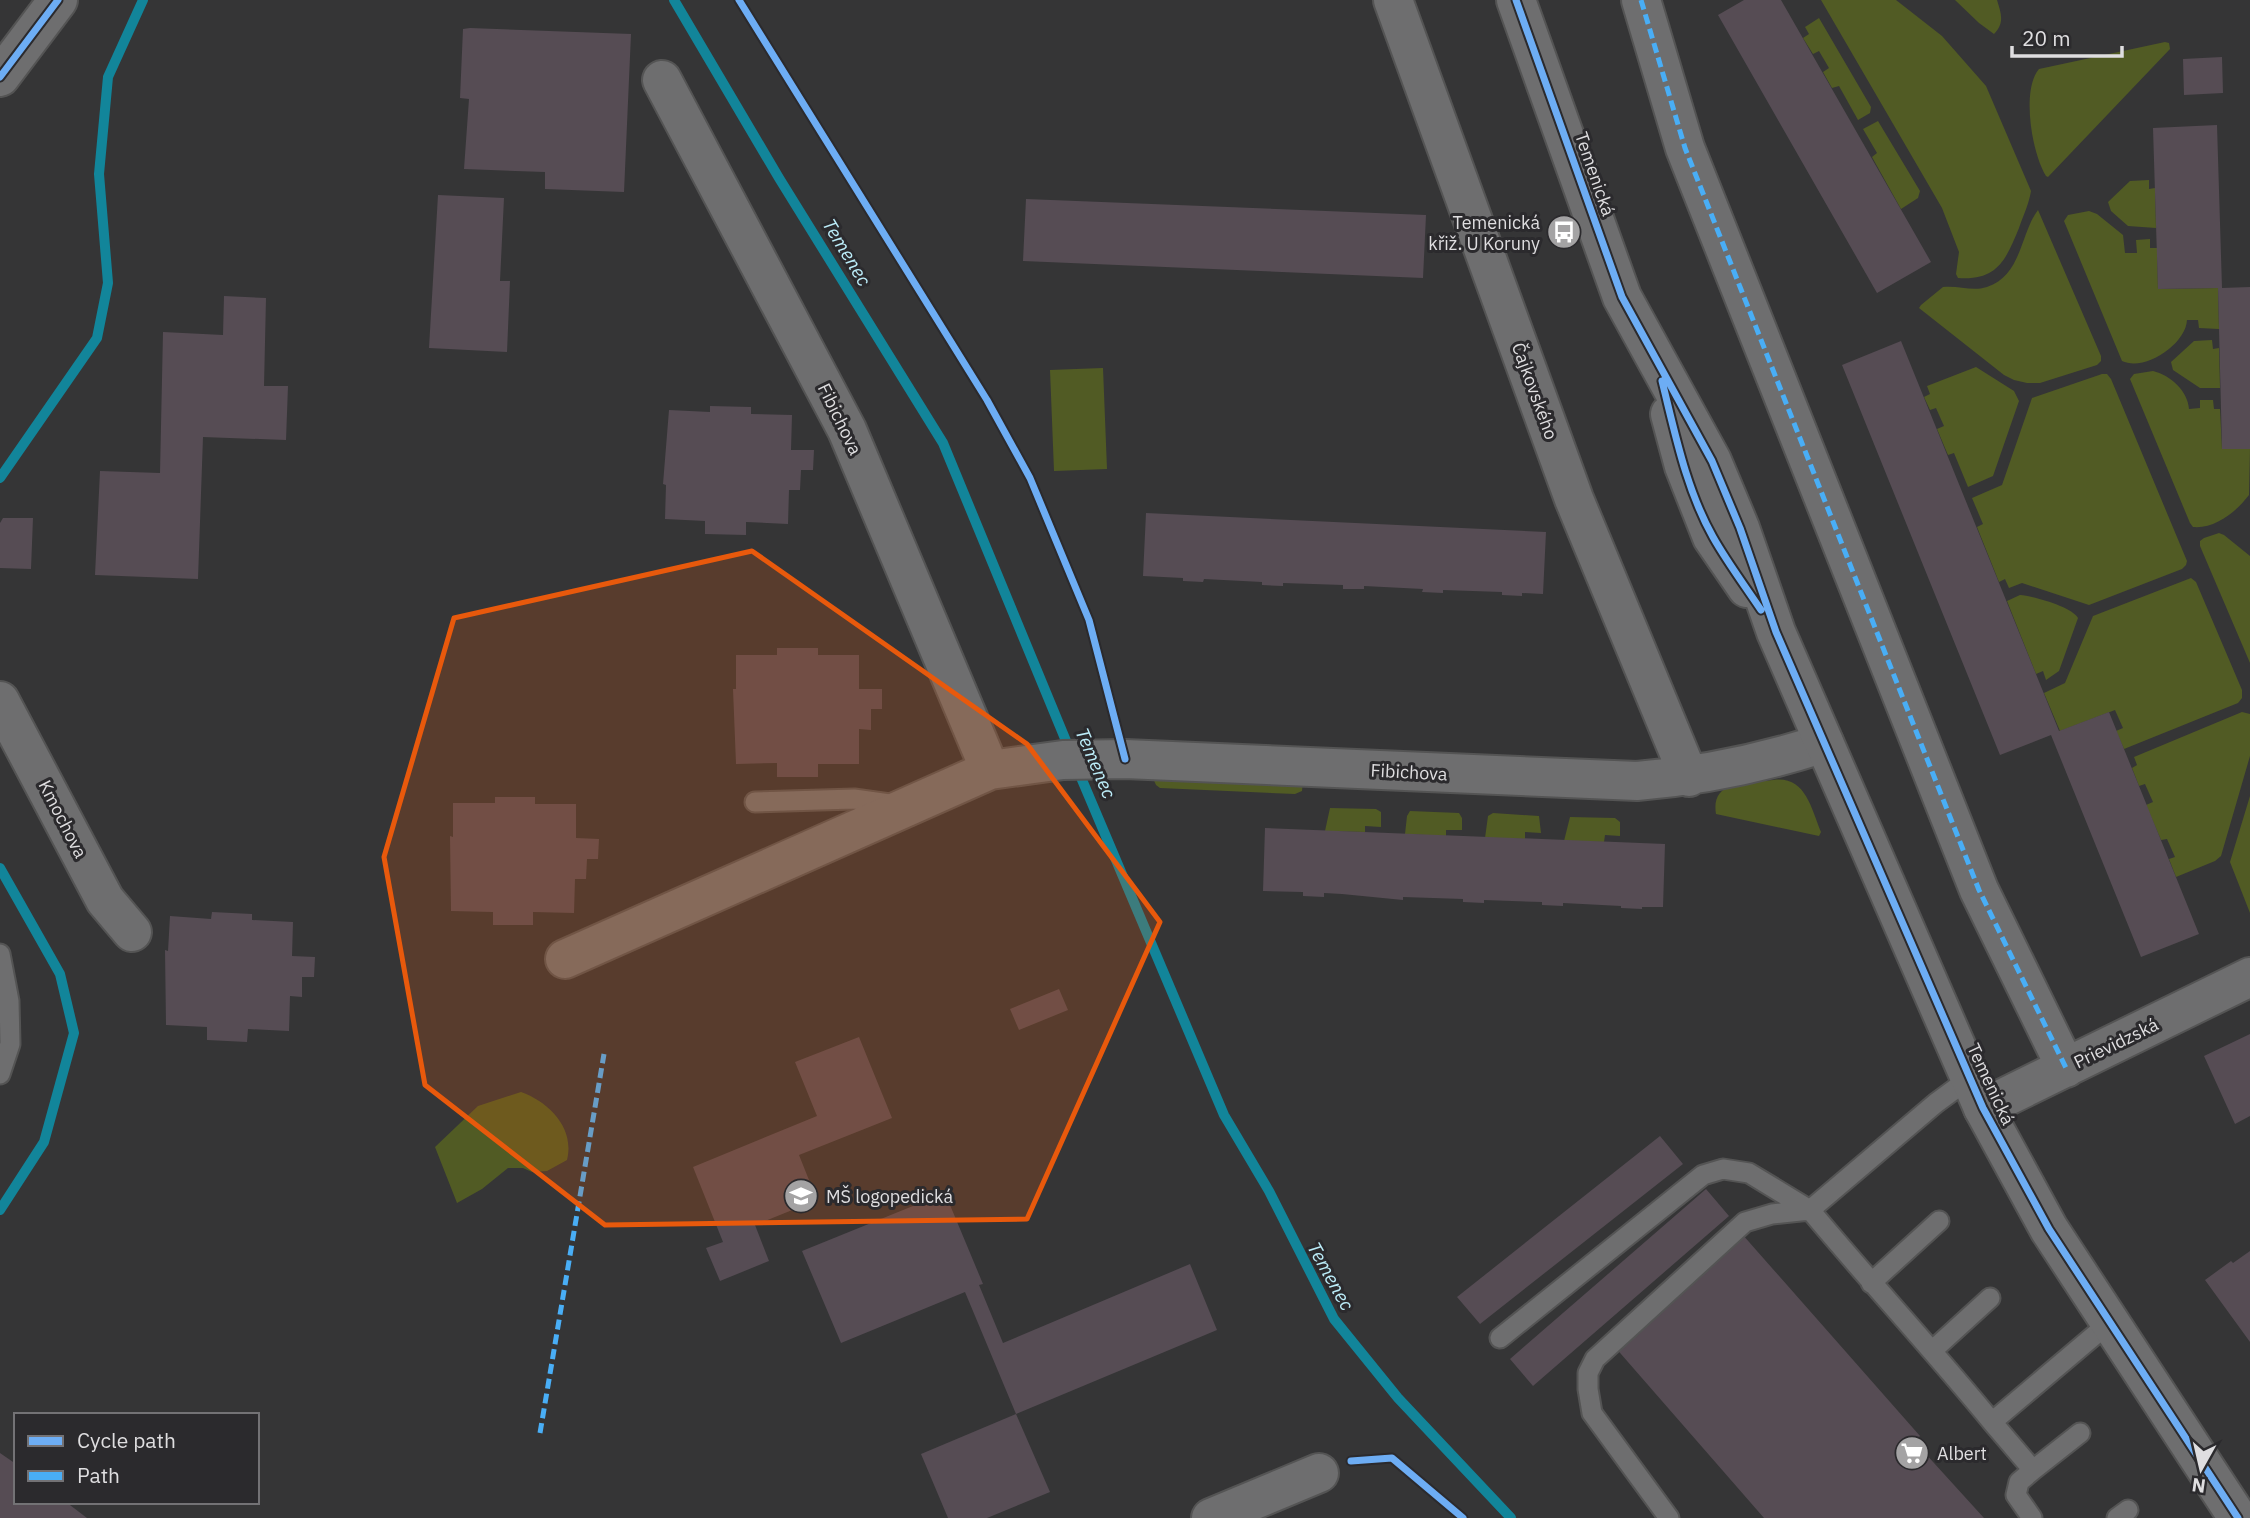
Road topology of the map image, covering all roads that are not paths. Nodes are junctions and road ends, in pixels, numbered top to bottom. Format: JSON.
{"nodes":[{"id":1,"x":58,"y":0,"type":"edge"},
{"id":2,"x":1393,"y":0,"type":"edge"},
{"id":3,"x":1516,"y":0,"type":"edge"},
{"id":4,"x":1642,"y":0,"type":"edge"},
{"id":5,"x":4,"y":64,"type":"edge"},
{"id":6,"x":662,"y":80,"type":"dead end"},
{"id":7,"x":0,"y":702,"type":"edge"},
{"id":8,"x":1824,"y":743,"type":"junction"},
{"id":9,"x":990,"y":770,"type":"junction"},
{"id":10,"x":1689,"y":777,"type":"junction"},
{"id":11,"x":755,"y":802,"type":"dead end"},
{"id":12,"x":907,"y":807,"type":"junction"},
{"id":13,"x":132,"y":932,"type":"dead end"},
{"id":14,"x":0,"y":954,"type":"edge"},
{"id":15,"x":565,"y":960,"type":"dead end"},
{"id":16,"x":2250,"y":977,"type":"edge"},
{"id":17,"x":2066,"y":1068,"type":"junction"},
{"id":18,"x":0,"y":1074,"type":"edge"},
{"id":19,"x":1976,"y":1093,"type":"junction"},
{"id":20,"x":1810,"y":1210,"type":"junction"},
{"id":21,"x":1939,"y":1221,"type":"dead end"},
{"id":22,"x":1871,"y":1283,"type":"junction"},
{"id":23,"x":1990,"y":1298,"type":"dead end"},
{"id":24,"x":2109,"y":1323,"type":"junction"},
{"id":25,"x":1500,"y":1338,"type":"dead end"},
{"id":26,"x":1933,"y":1350,"type":"junction"},
{"id":27,"x":1992,"y":1422,"type":"junction"},
{"id":28,"x":2080,"y":1433,"type":"dead end"},
{"id":29,"x":2033,"y":1470,"type":"junction"},
{"id":30,"x":1318,"y":1473,"type":"dead end"},
{"id":31,"x":1211,"y":1518,"type":"edge"},
{"id":32,"x":1669,"y":1518,"type":"edge"},
{"id":33,"x":2032,"y":1518,"type":"edge"},
{"id":34,"x":2238,"y":1518,"type":"edge"}],
"edges":[{"from":1,"to":5,"type":"street"},
{"from":2,"to":10,"type":"street","name":"Čajkovského"},
{"from":3,"to":8,"type":"street","name":"Temenická"},
{"from":4,"to":17,"type":"street"},
{"from":6,"to":9,"type":"street","name":"Fibichova"},
{"from":7,"to":13,"type":"street","name":"Kmochova"},
{"from":8,"to":10,"type":"street","name":"Fibichova"},
{"from":8,"to":19,"type":"street","name":"Temenická"},
{"from":9,"to":10,"type":"street","name":"Fibichova"},
{"from":9,"to":12,"type":"street","name":"Fibichova"},
{"from":11,"to":12,"type":"lane"},
{"from":12,"to":15,"type":"street","name":"Fibichova"},
{"from":14,"to":18,"type":"lane"},
{"from":16,"to":17,"type":"street","name":"Prievidzská"},
{"from":17,"to":19,"type":"street","name":"Prievidzská"},
{"from":19,"to":20,"type":"lane"},
{"from":19,"to":24,"type":"street","name":"Temenická"},
{"from":20,"to":22,"type":"lane"},
{"from":20,"to":25,"type":"lane"},
{"from":20,"to":32,"type":"lane"},
{"from":21,"to":22,"type":"lane"},
{"from":22,"to":26,"type":"lane"},
{"from":23,"to":26,"type":"lane"},
{"from":24,"to":27,"type":"lane"},
{"from":24,"to":34,"type":"street","name":"Temenická"},
{"from":26,"to":27,"type":"lane"},
{"from":27,"to":29,"type":"lane"},
{"from":28,"to":29,"type":"lane"},
{"from":29,"to":33,"type":"lane"},
{"from":30,"to":31,"type":"street"}]}
